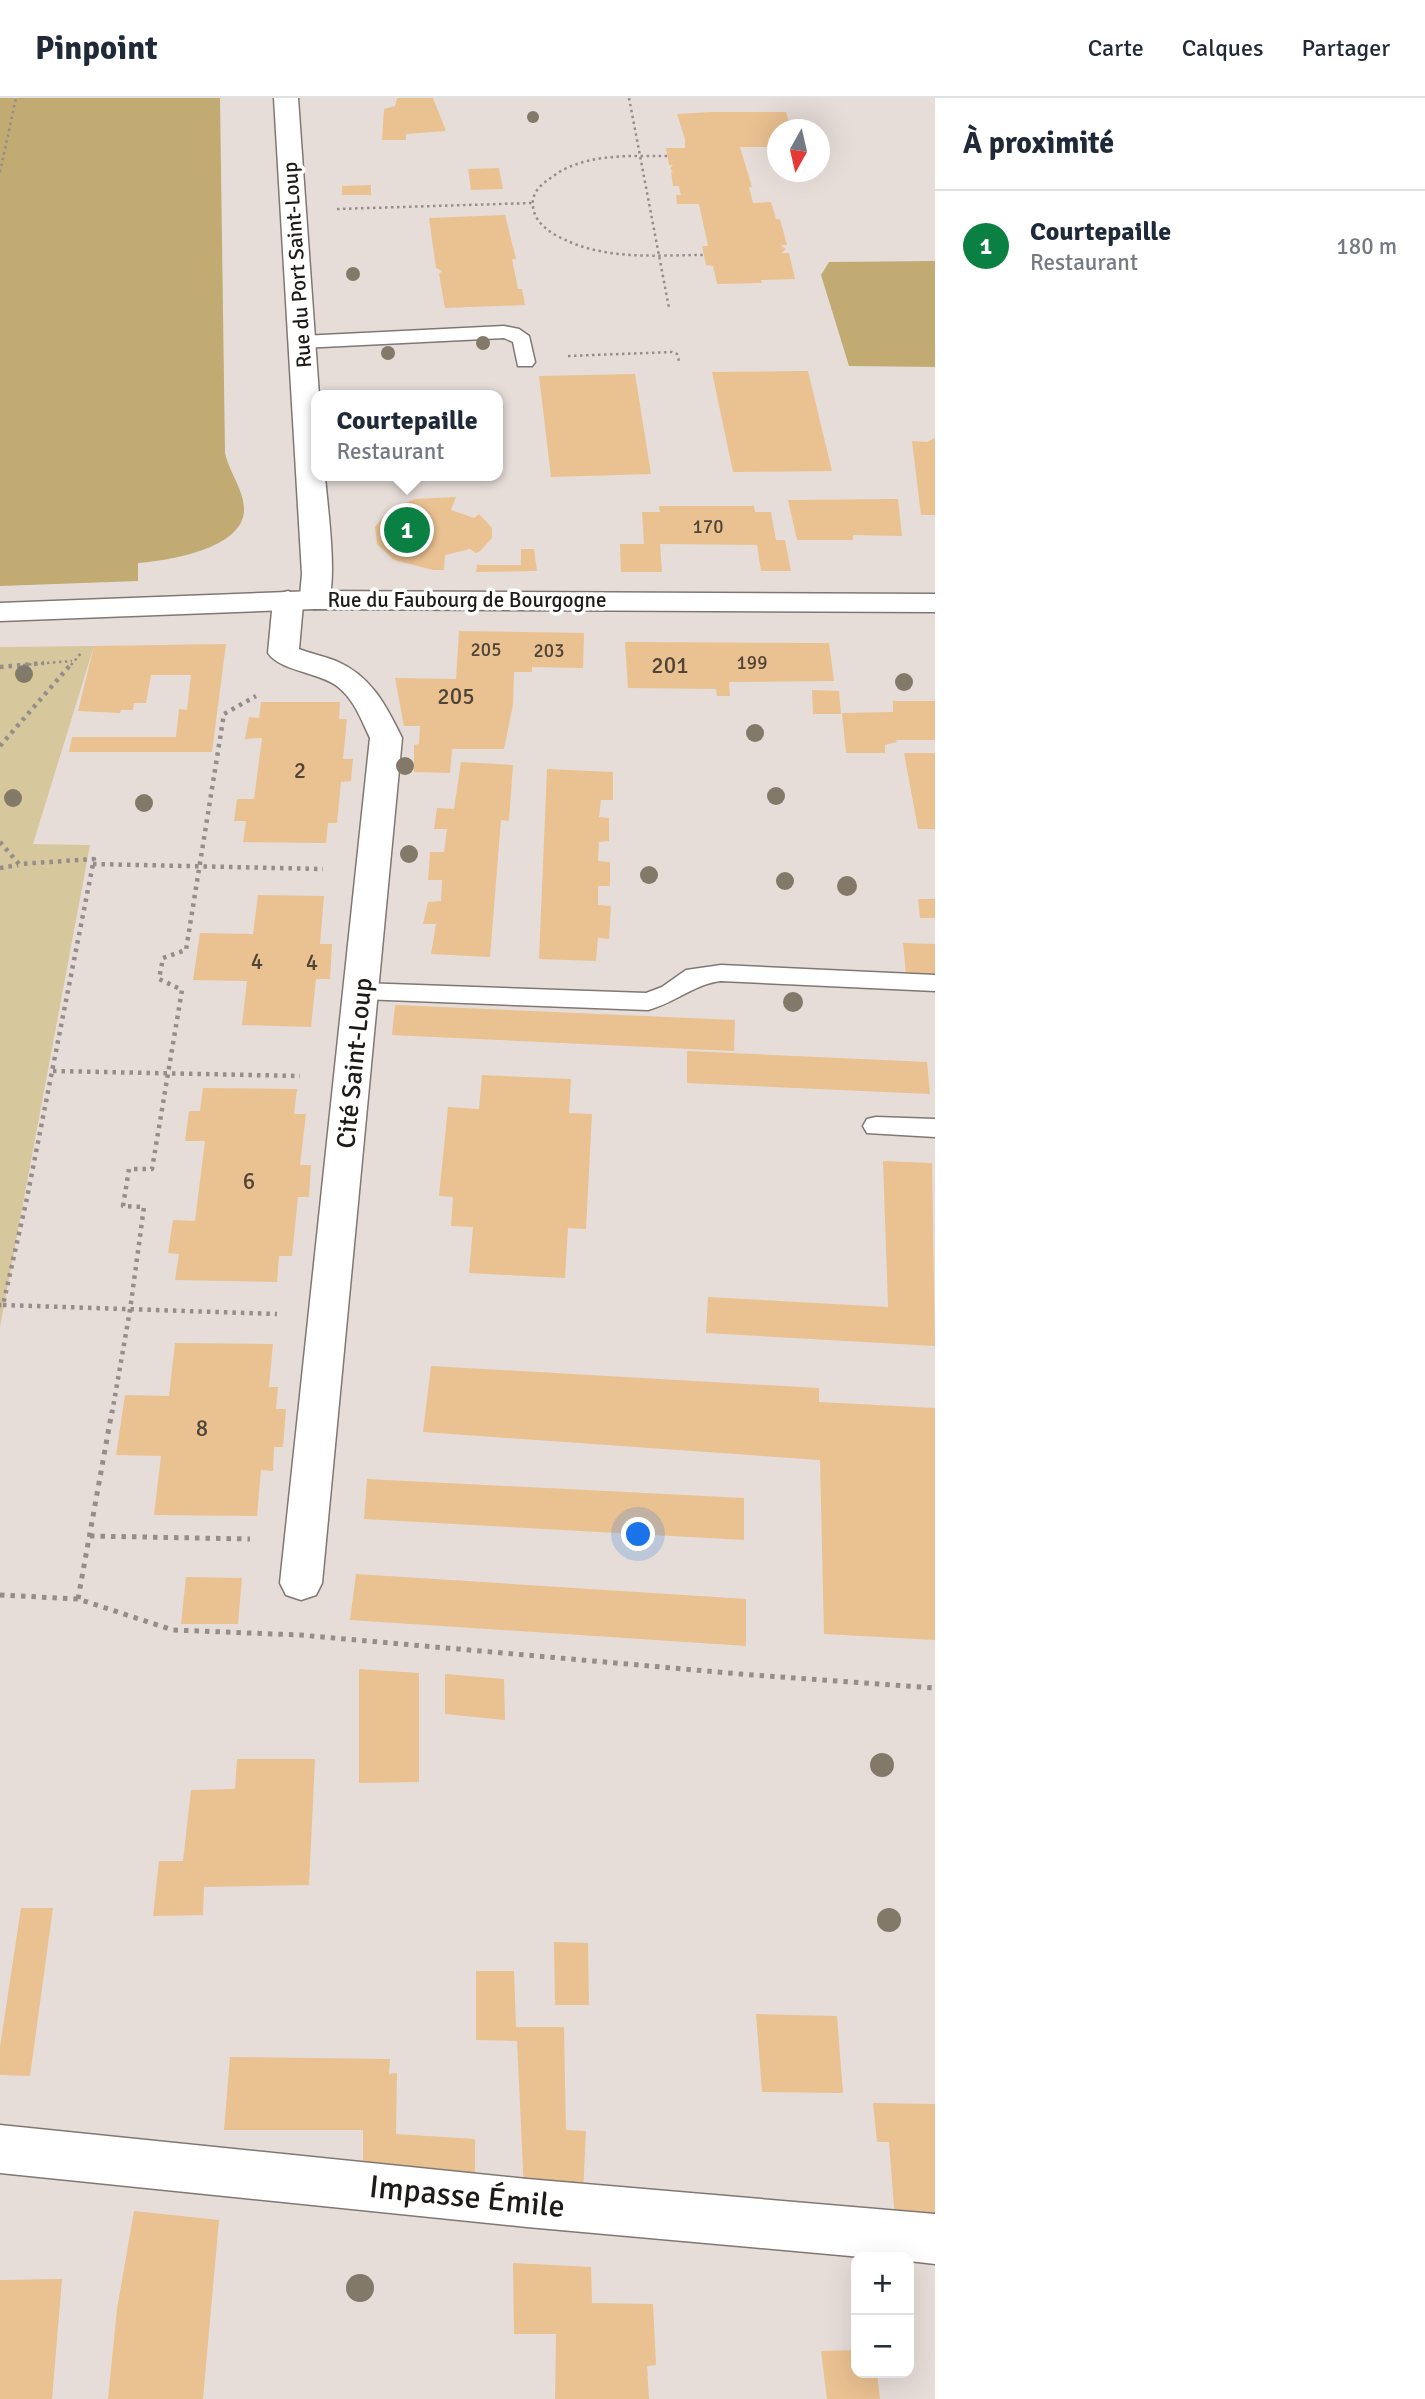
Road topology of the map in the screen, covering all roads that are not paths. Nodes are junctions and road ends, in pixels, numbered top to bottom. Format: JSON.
{"nodes":[{"id":1,"x":286,"y":98,"type":"edge"},
{"id":2,"x":302,"y":342,"type":"junction"},
{"id":3,"x":525,"y":360,"type":"road end"},
{"id":4,"x":302,"y":600,"type":"junction"},
{"id":5,"x":935,"y":603,"type":"edge"},
{"id":6,"x":0,"y":612,"type":"edge"},
{"id":7,"x":935,"y":982,"type":"edge"},
{"id":8,"x":361,"y":991,"type":"junction"},
{"id":9,"x":876,"y":1126,"type":"dead end"},
{"id":10,"x":935,"y":1128,"type":"edge"},
{"id":11,"x":301,"y":1583,"type":"dead end"},
{"id":12,"x":0,"y":2149,"type":"edge"},
{"id":13,"x":935,"y":2239,"type":"edge"}],
"edges":[{"from":1,"to":2,"type":"street","name":"Rue du Port Saint-Loup"},
{"from":2,"to":3,"type":"lane"},
{"from":2,"to":4,"type":"street","name":"Rue du Port Saint-Loup"},
{"from":4,"to":5,"type":"street","name":"Rue du Faubourg de Bourgogne"},
{"from":4,"to":6,"type":"street","name":"Rue du Faubourg de Bourgogne"},
{"from":4,"to":8,"type":"street","name":"Cité Saint-Loup"},
{"from":7,"to":8,"type":"lane"},
{"from":8,"to":11,"type":"street","name":"Cité Saint-Loup"},
{"from":9,"to":10,"type":"lane"},
{"from":12,"to":13,"type":"street","name":"Impasse Émile"}]}
